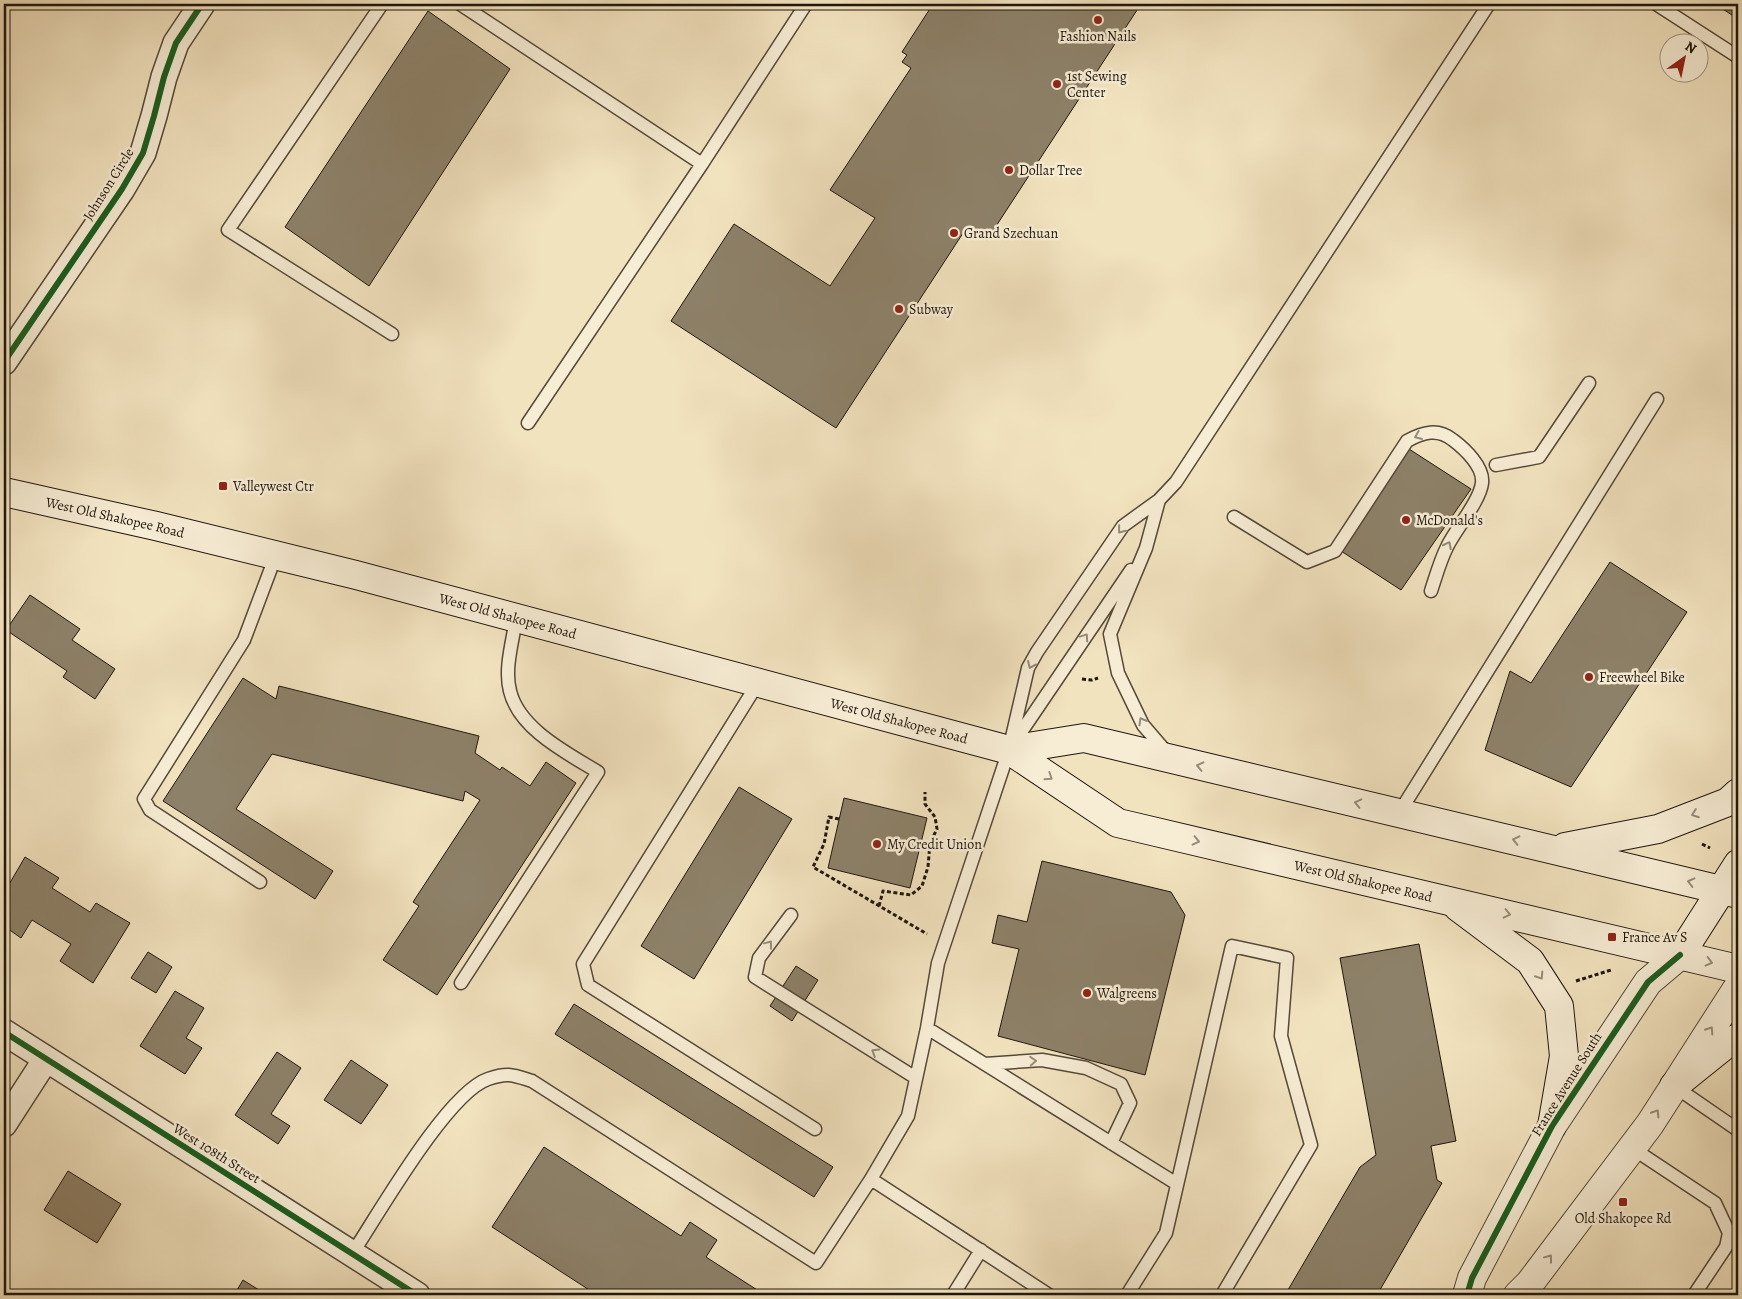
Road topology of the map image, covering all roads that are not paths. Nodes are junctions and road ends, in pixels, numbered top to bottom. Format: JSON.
{"nodes":[{"id":1,"x":202,"y":4,"type":"edge"},
{"id":2,"x":382,"y":4,"type":"edge"},
{"id":3,"x":460,"y":4,"type":"edge"},
{"id":4,"x":806,"y":4,"type":"edge"},
{"id":5,"x":1489,"y":4,"type":"edge"},
{"id":6,"x":1656,"y":4,"type":"edge"},
{"id":7,"x":1738,"y":57,"type":"edge"},
{"id":8,"x":702,"y":164,"type":"junction"},
{"id":9,"x":392,"y":334,"type":"dead end"},
{"id":10,"x":4,"y":362,"type":"edge"},
{"id":11,"x":1588,"y":383,"type":"dead end"},
{"id":12,"x":1657,"y":400,"type":"dead end"},
{"id":13,"x":528,"y":423,"type":"dead end"},
{"id":14,"x":1496,"y":465,"type":"dead end"},
{"id":15,"x":4,"y":492,"type":"edge"},
{"id":16,"x":1159,"y":500,"type":"junction"},
{"id":17,"x":1234,"y":517,"type":"dead end"},
{"id":18,"x":1146,"y":548,"type":"junction"},
{"id":19,"x":276,"y":556,"type":"junction"},
{"id":20,"x":1431,"y":590,"type":"dead end"},
{"id":21,"x":516,"y":618,"type":"junction"},
{"id":22,"x":758,"y":683,"type":"junction"},
{"id":23,"x":1009,"y":750,"type":"junction"},
{"id":24,"x":1173,"y":759,"type":"junction"},
{"id":25,"x":1738,"y":794,"type":"edge"},
{"id":26,"x":1399,"y":813,"type":"junction"},
{"id":27,"x":1554,"y":850,"type":"junction"},
{"id":28,"x":1738,"y":864,"type":"edge"},
{"id":29,"x":260,"y":882,"type":"dead end"},
{"id":30,"x":1730,"y":892,"type":"edge"},
{"id":31,"x":1449,"y":900,"type":"junction"},
{"id":32,"x":790,"y":915,"type":"dead end"},
{"id":33,"x":1680,"y":954,"type":"junction"},
{"id":34,"x":1738,"y":969,"type":"edge"},
{"id":35,"x":461,"y":983,"type":"dead end"},
{"id":36,"x":1738,"y":987,"type":"edge"},
{"id":37,"x":927,"y":1028,"type":"junction"},
{"id":38,"x":4,"y":1032,"type":"edge"},
{"id":39,"x":1738,"y":1038,"type":"edge"},
{"id":40,"x":46,"y":1059,"type":"junction"},
{"id":41,"x":985,"y":1064,"type":"junction"},
{"id":42,"x":916,"y":1078,"type":"junction"},
{"id":43,"x":1674,"y":1086,"type":"junction"},
{"id":44,"x":4,"y":1124,"type":"edge"},
{"id":45,"x":1552,"y":1126,"type":"junction"},
{"id":46,"x":815,"y":1130,"type":"dead end"},
{"id":47,"x":1738,"y":1130,"type":"edge"},
{"id":48,"x":1111,"y":1144,"type":"junction"},
{"id":49,"x":1632,"y":1148,"type":"junction"},
{"id":50,"x":871,"y":1179,"type":"junction"},
{"id":51,"x":1177,"y":1184,"type":"junction"},
{"id":52,"x":1734,"y":1235,"type":"edge"},
{"id":53,"x":981,"y":1250,"type":"junction"},
{"id":54,"x":352,"y":1254,"type":"junction"},
{"id":55,"x":417,"y":1295,"type":"edge"},
{"id":56,"x":953,"y":1295,"type":"edge"},
{"id":57,"x":1049,"y":1295,"type":"edge"},
{"id":58,"x":1127,"y":1295,"type":"edge"},
{"id":59,"x":1222,"y":1295,"type":"edge"},
{"id":60,"x":1467,"y":1295,"type":"edge"},
{"id":61,"x":1518,"y":1295,"type":"edge"},
{"id":62,"x":1694,"y":1295,"type":"edge"}],
"edges":[{"from":1,"to":10,"type":"street","name":"Johnson Circle"},
{"from":2,"to":9,"type":"lane"},
{"from":3,"to":8,"type":"lane"},
{"from":4,"to":8,"type":"lane"},
{"from":5,"to":16,"type":"lane"},
{"from":6,"to":7,"type":"lane"},
{"from":8,"to":13,"type":"lane"},
{"from":11,"to":14,"type":"lane"},
{"from":12,"to":26,"type":"lane"},
{"from":15,"to":19,"type":"main road","name":"West Old Shakopee Road"},
{"from":16,"to":18,"type":"lane"},
{"from":16,"to":23,"type":"lane","one_way":true},
{"from":20,"to":17,"type":"lane","one_way":true},
{"from":23,"to":18,"type":"lane","one_way":true},
{"from":24,"to":18,"type":"lane","one_way":true},
{"from":19,"to":21,"type":"main road","name":"West Old Shakopee Road"},
{"from":19,"to":29,"type":"lane"},
{"from":21,"to":22,"type":"main road","name":"West Old Shakopee Road"},
{"from":21,"to":35,"type":"lane"},
{"from":22,"to":23,"type":"main road","name":"West Old Shakopee Road"},
{"from":22,"to":46,"type":"lane"},
{"from":23,"to":24,"type":"main road","name":"West Old Shakopee Road"},
{"from":23,"to":31,"type":"main road","name":"West Old Shakopee Road","one_way":true},
{"from":23,"to":37,"type":"lane"},
{"from":26,"to":24,"type":"main road","name":"West Old Shakopee Road","one_way":true},
{"from":25,"to":27,"type":"main road","one_way":true},
{"from":27,"to":26,"type":"main road","name":"West Old Shakopee Road","one_way":true},
{"from":30,"to":27,"type":"main road","name":"West Old Shakopee Road","one_way":true},
{"from":28,"to":30,"type":"main road","name":"France Avenue South"},
{"from":30,"to":33,"type":"main road","name":"France Avenue South"},
{"from":31,"to":33,"type":"main road","name":"West Old Shakopee Road","one_way":true},
{"from":31,"to":45,"type":"main road","one_way":true},
{"from":42,"to":32,"type":"lane","one_way":true},
{"from":33,"to":34,"type":"main road","name":"West Old Shakopee Road","one_way":true},
{"from":33,"to":45,"type":"main road","name":"France Avenue South"},
{"from":43,"to":36,"type":"main road","one_way":true},
{"from":37,"to":41,"type":"lane"},
{"from":37,"to":42,"type":"lane"},
{"from":38,"to":40,"type":"street","name":"West 108th Street"},
{"from":39,"to":43,"type":"main road"},
{"from":40,"to":44,"type":"street"},
{"from":40,"to":54,"type":"street","name":"West 108th Street"},
{"from":41,"to":48,"type":"lane"},
{"from":41,"to":48,"type":"lane","one_way":true},
{"from":42,"to":50,"type":"lane"},
{"from":43,"to":47,"type":"lane"},
{"from":49,"to":43,"type":"main road","one_way":true},
{"from":45,"to":60,"type":"main road","name":"France Avenue South"},
{"from":48,"to":51,"type":"lane"},
{"from":49,"to":52,"type":"lane"},
{"from":61,"to":49,"type":"main road","one_way":true},
{"from":50,"to":53,"type":"lane"},
{"from":50,"to":54,"type":"lane"},
{"from":51,"to":58,"type":"lane"},
{"from":51,"to":59,"type":"lane"},
{"from":52,"to":62,"type":"lane"},
{"from":53,"to":56,"type":"lane"},
{"from":53,"to":57,"type":"lane"},
{"from":54,"to":55,"type":"street","name":"West 108th Street"}]}
